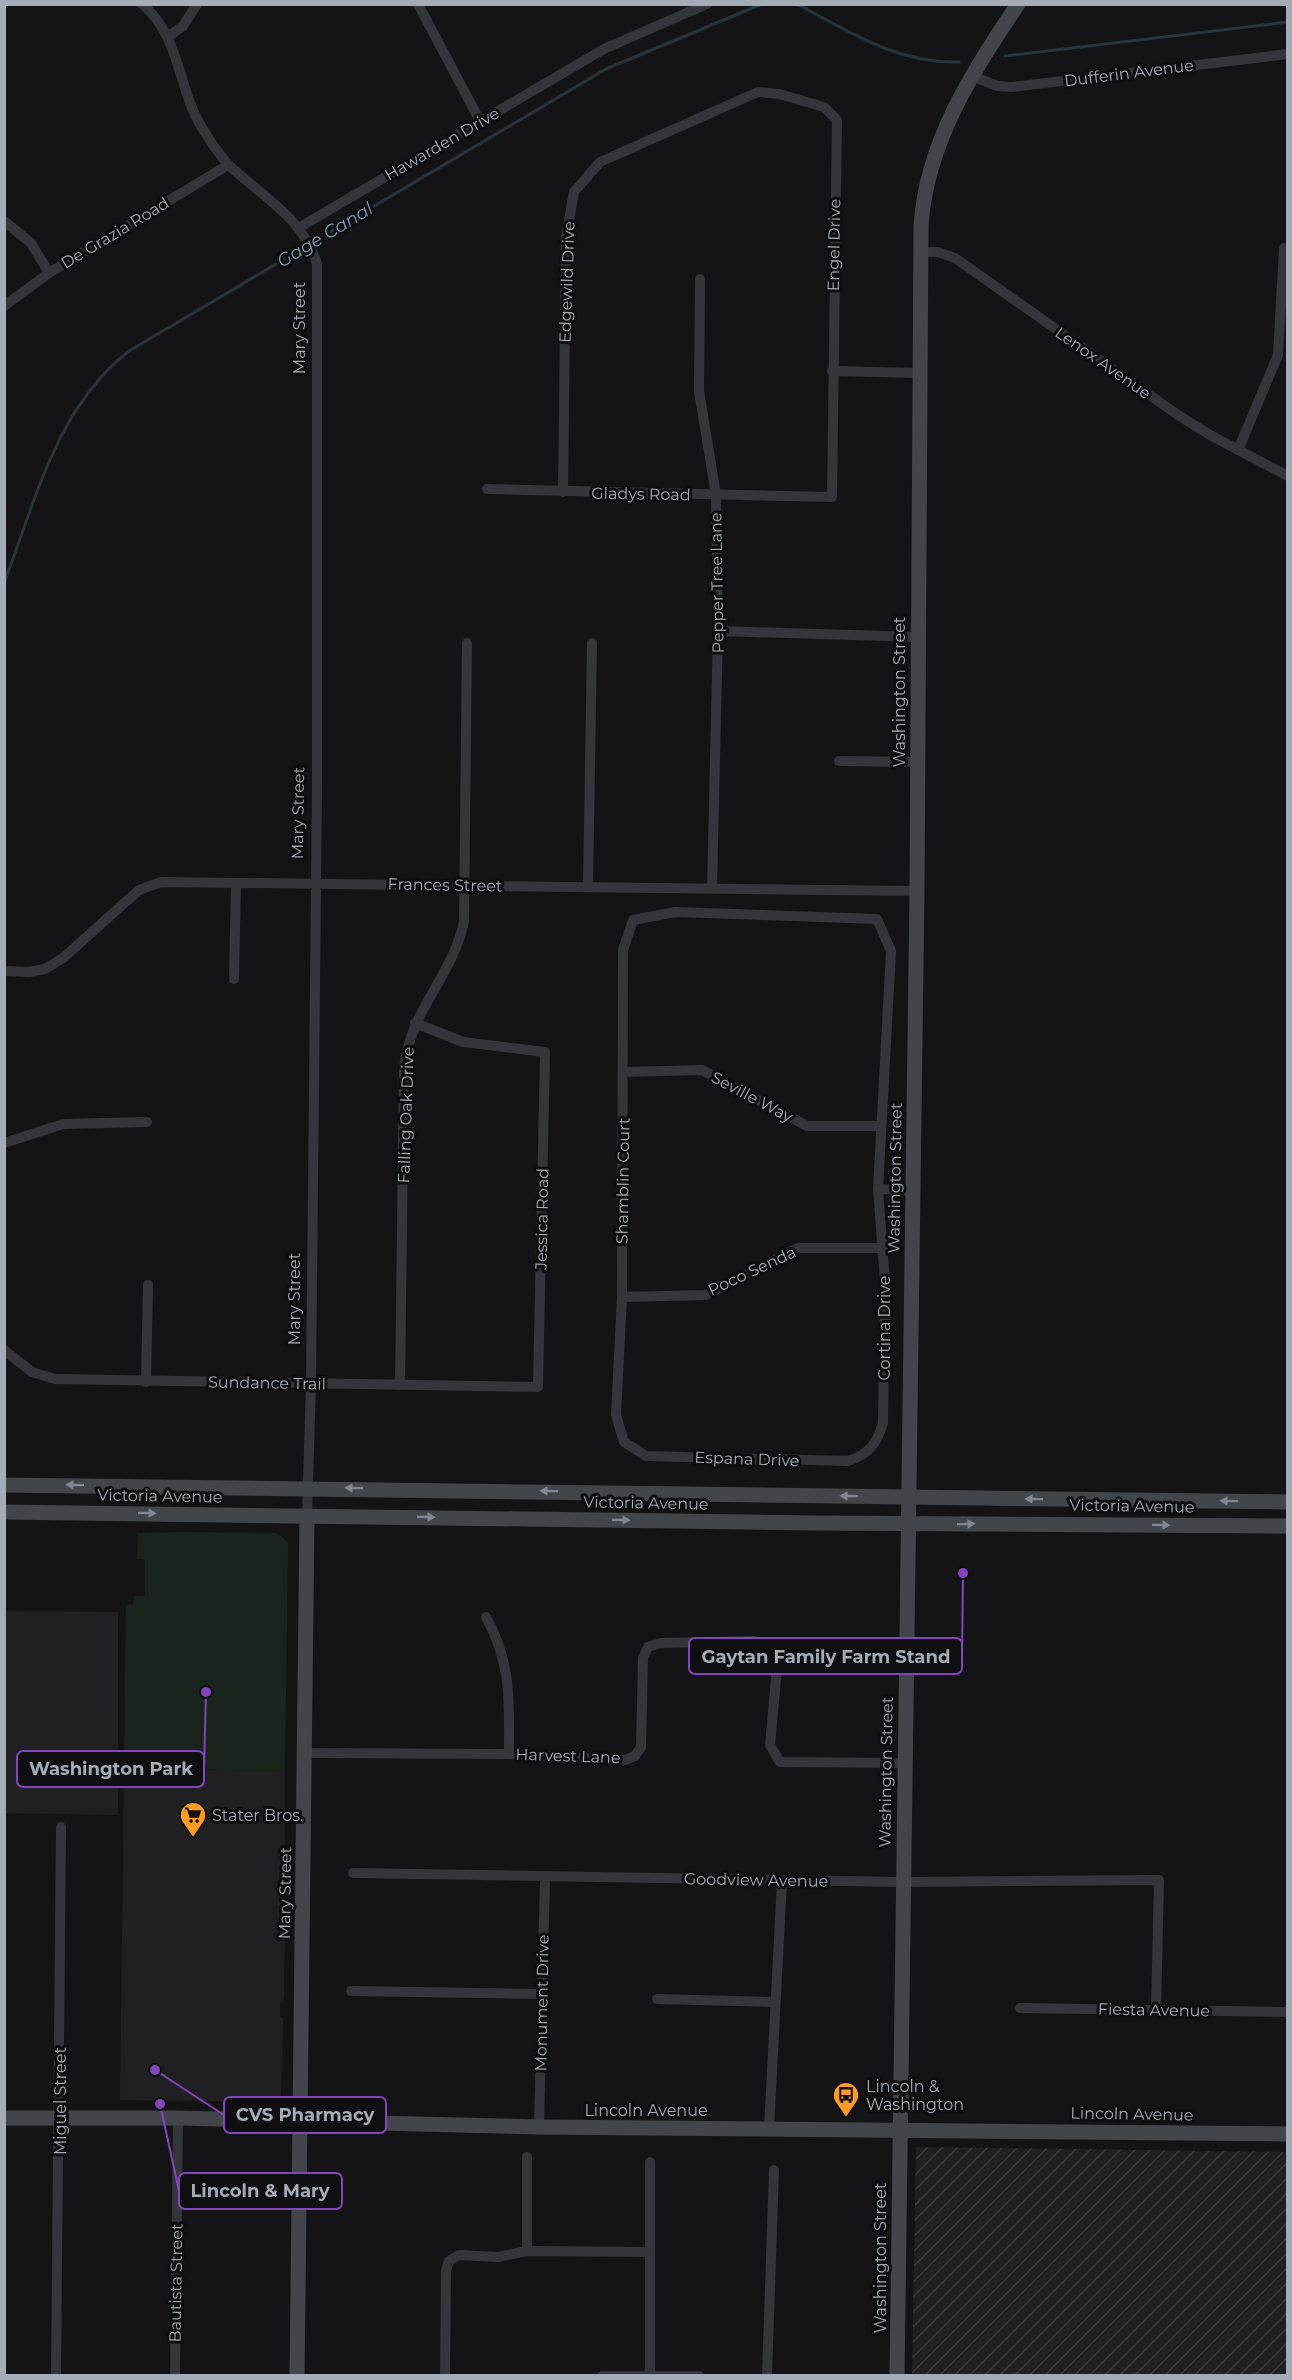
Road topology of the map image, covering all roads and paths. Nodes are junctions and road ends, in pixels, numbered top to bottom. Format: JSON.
{"nodes":[{"id":1,"x":142,"y":4,"type":"edge"},
{"id":2,"x":197,"y":4,"type":"edge"},
{"id":3,"x":418,"y":4,"type":"edge"},
{"id":4,"x":707,"y":4,"type":"edge"},
{"id":5,"x":1018,"y":4,"type":"edge"},
{"id":6,"x":169,"y":36,"type":"junction"},
{"id":7,"x":1287,"y":54,"type":"edge"},
{"id":8,"x":972,"y":76,"type":"junction"},
{"id":9,"x":837,"y":120,"type":"joint"},
{"id":10,"x":480,"y":121,"type":"junction"},
{"id":11,"x":228,"y":165,"type":"junction"},
{"id":12,"x":4,"y":221,"type":"edge"},
{"id":13,"x":303,"y":232,"type":"junction"},
{"id":14,"x":1286,"y":249,"type":"edge"},
{"id":15,"x":921,"y":252,"type":"junction"},
{"id":16,"x":49,"y":273,"type":"junction"},
{"id":17,"x":700,"y":279,"type":"dead end"},
{"id":18,"x":4,"y":306,"type":"edge"},
{"id":19,"x":832,"y":371,"type":"junction"},
{"id":20,"x":919,"y":373,"type":"junction"},
{"id":21,"x":1238,"y":450,"type":"junction"},
{"id":22,"x":1287,"y":476,"type":"edge"},
{"id":23,"x":487,"y":489,"type":"dead end"},
{"id":24,"x":563,"y":492,"type":"junction"},
{"id":25,"x":716,"y":495,"type":"junction"},
{"id":26,"x":832,"y":497,"type":"joint"},
{"id":27,"x":718,"y":631,"type":"junction"},
{"id":28,"x":918,"y":637,"type":"junction"},
{"id":29,"x":467,"y":643,"type":"dead end"},
{"id":30,"x":592,"y":643,"type":"dead end"},
{"id":31,"x":838,"y":761,"type":"dead end"},
{"id":32,"x":917,"y":762,"type":"junction"},
{"id":33,"x":236,"y":883,"type":"junction"},
{"id":34,"x":315,"y":884,"type":"junction"},
{"id":35,"x":465,"y":885,"type":"junction"},
{"id":36,"x":588,"y":887,"type":"junction"},
{"id":37,"x":712,"y":888,"type":"junction"},
{"id":38,"x":917,"y":891,"type":"junction"},
{"id":39,"x":633,"y":920,"type":"joint"},
{"id":40,"x":4,"y":971,"type":"edge"},
{"id":41,"x":234,"y":979,"type":"dead end"},
{"id":42,"x":416,"y":1023,"type":"junction"},
{"id":43,"x":624,"y":1072,"type":"junction"},
{"id":44,"x":147,"y":1122,"type":"dead end"},
{"id":45,"x":880,"y":1126,"type":"junction"},
{"id":46,"x":4,"y":1143,"type":"edge"},
{"id":47,"x":878,"y":1189,"type":"junction"},
{"id":48,"x":912,"y":1190,"type":"junction"},
{"id":49,"x":883,"y":1248,"type":"junction"},
{"id":50,"x":148,"y":1285,"type":"dead end"},
{"id":51,"x":622,"y":1297,"type":"junction"},
{"id":52,"x":4,"y":1350,"type":"edge"},
{"id":53,"x":146,"y":1382,"type":"junction"},
{"id":54,"x":311,"y":1384,"type":"junction"},
{"id":55,"x":400,"y":1385,"type":"junction"},
{"id":56,"x":538,"y":1386,"type":"joint"},
{"id":57,"x":624,"y":1442,"type":"joint"},
{"id":58,"x":871,"y":1449,"type":"joint"},
{"id":59,"x":4,"y":1485,"type":"edge"},
{"id":60,"x":308,"y":1487,"type":"junction"},
{"id":61,"x":908,"y":1497,"type":"junction"},
{"id":62,"x":1287,"y":1502,"type":"edge"},
{"id":63,"x":4,"y":1512,"type":"edge"},
{"id":64,"x":307,"y":1516,"type":"junction"},
{"id":65,"x":908,"y":1524,"type":"junction"},
{"id":66,"x":1287,"y":1527,"type":"edge"},
{"id":67,"x":486,"y":1617,"type":"dead end"},
{"id":68,"x":305,"y":1753,"type":"junction"},
{"id":69,"x":509,"y":1754,"type":"junction"},
{"id":70,"x":905,"y":1763,"type":"junction"},
{"id":71,"x":61,"y":1827,"type":"dead end"},
{"id":72,"x":354,"y":1873,"type":"dead end"},
{"id":73,"x":545,"y":1878,"type":"junction"},
{"id":74,"x":782,"y":1881,"type":"junction"},
{"id":75,"x":902,"y":1882,"type":"junction"},
{"id":76,"x":351,"y":1990,"type":"dead end"},
{"id":77,"x":542,"y":1994,"type":"junction"},
{"id":78,"x":657,"y":1999,"type":"dead end"},
{"id":79,"x":774,"y":2002,"type":"junction"},
{"id":80,"x":1020,"y":2008,"type":"dead end"},
{"id":81,"x":1156,"y":2010,"type":"junction"},
{"id":82,"x":1287,"y":2012,"type":"edge"},
{"id":83,"x":4,"y":2118,"type":"edge"},
{"id":84,"x":60,"y":2118,"type":"junction"},
{"id":85,"x":178,"y":2118,"type":"junction"},
{"id":86,"x":301,"y":2122,"type":"junction"},
{"id":87,"x":539,"y":2127,"type":"junction"},
{"id":88,"x":769,"y":2129,"type":"junction"},
{"id":89,"x":899,"y":2130,"type":"junction"},
{"id":90,"x":1287,"y":2134,"type":"edge"},
{"id":91,"x":527,"y":2157,"type":"dead end"},
{"id":92,"x":650,"y":2162,"type":"dead end"},
{"id":93,"x":774,"y":2170,"type":"dead end"},
{"id":94,"x":527,"y":2251,"type":"junction"},
{"id":95,"x":649,"y":2252,"type":"junction"},
{"id":96,"x":650,"y":2375,"type":"edge"},
{"id":97,"x":56,"y":2376,"type":"edge"},
{"id":98,"x":175,"y":2376,"type":"edge"},
{"id":99,"x":297,"y":2376,"type":"edge"},
{"id":100,"x":445,"y":2376,"type":"edge"},
{"id":101,"x":602,"y":2376,"type":"edge"},
{"id":102,"x":699,"y":2376,"type":"edge"},
{"id":103,"x":767,"y":2376,"type":"edge"},
{"id":104,"x":897,"y":2376,"type":"edge"}],
"edges":[{"from":1,"to":6,"type":"street"},
{"from":2,"to":6,"type":"street"},
{"from":3,"to":10,"type":"street"},
{"from":4,"to":10,"type":"street","name":"Hawarden Drive"},
{"from":5,"to":8,"type":"main road","name":"Washington Street"},
{"from":6,"to":11,"type":"street"},
{"from":7,"to":8,"type":"street","name":"Dufferin Avenue"},
{"from":8,"to":15,"type":"main road","name":"Washington Street"},
{"from":9,"to":19,"type":"street","name":"Engel Drive"},
{"from":9,"to":24,"type":"street","name":"Edgewild Drive"},
{"from":10,"to":13,"type":"street","name":"Hawarden Drive"},
{"from":11,"to":13,"type":"street"},
{"from":11,"to":16,"type":"street","name":"De Grazia Road"},
{"from":12,"to":16,"type":"street"},
{"from":13,"to":34,"type":"street","name":"Mary Street"},
{"from":14,"to":21,"type":"street"},
{"from":15,"to":20,"type":"main road","name":"Washington Street"},
{"from":15,"to":21,"type":"street","name":"Lenox Avenue"},
{"from":16,"to":18,"type":"street","name":"De Grazia Road"},
{"from":17,"to":25,"type":"street","name":"Pepper Tree Lane"},
{"from":19,"to":20,"type":"street"},
{"from":19,"to":26,"type":"street","name":"Engel Drive"},
{"from":20,"to":28,"type":"main road","name":"Washington Street"},
{"from":21,"to":22,"type":"street","name":"Lenox Avenue"},
{"from":23,"to":24,"type":"street","name":"Gladys Road"},
{"from":24,"to":25,"type":"street","name":"Gladys Road"},
{"from":25,"to":26,"type":"street","name":"Gladys Road"},
{"from":25,"to":27,"type":"street","name":"Pepper Tree Lane"},
{"from":27,"to":28,"type":"street"},
{"from":27,"to":37,"type":"street","name":"Pepper Tree Lane"},
{"from":28,"to":32,"type":"main road","name":"Washington Street"},
{"from":29,"to":35,"type":"street","name":"Falling Oak Drive"},
{"from":30,"to":36,"type":"street"},
{"from":31,"to":32,"type":"street"},
{"from":32,"to":38,"type":"main road","name":"Washington Street"},
{"from":33,"to":34,"type":"street","name":"Frances Street"},
{"from":33,"to":40,"type":"street","name":"Frances Street"},
{"from":33,"to":41,"type":"street"},
{"from":34,"to":35,"type":"street","name":"Frances Street"},
{"from":34,"to":54,"type":"street","name":"Mary Street"},
{"from":35,"to":36,"type":"street","name":"Frances Street"},
{"from":35,"to":42,"type":"street","name":"Falling Oak Drive"},
{"from":36,"to":37,"type":"street","name":"Frances Street"},
{"from":37,"to":38,"type":"street","name":"Frances Street"},
{"from":38,"to":48,"type":"main road","name":"Washington Street"},
{"from":39,"to":43,"type":"street","name":"Shamblin Court"},
{"from":39,"to":45,"type":"street","name":"Cortina Drive"},
{"from":42,"to":55,"type":"street","name":"Falling Oak Drive"},
{"from":42,"to":56,"type":"street","name":"Jessica Road"},
{"from":43,"to":45,"type":"street","name":"Seville Way"},
{"from":43,"to":51,"type":"street","name":"Shamblin Court"},
{"from":44,"to":46,"type":"street"},
{"from":45,"to":47,"type":"street","name":"Cortina Drive"},
{"from":47,"to":48,"type":"street"},
{"from":47,"to":49,"type":"street","name":"Cortina Drive"},
{"from":48,"to":61,"type":"main road","name":"Washington Street"},
{"from":49,"to":51,"type":"street","name":"Poco Senda"},
{"from":49,"to":58,"type":"street","name":"Cortina Drive"},
{"from":50,"to":53,"type":"street"},
{"from":51,"to":57,"type":"street","name":"Shamblin Court"},
{"from":52,"to":53,"type":"street","name":"Sundance Trail"},
{"from":53,"to":54,"type":"street","name":"Sundance Trail"},
{"from":54,"to":55,"type":"street","name":"Sundance Trail"},
{"from":54,"to":60,"type":"street","name":"Mary Street"},
{"from":55,"to":56,"type":"street","name":"Sundance Trail"},
{"from":57,"to":58,"type":"street","name":"Espana Drive"},
{"from":60,"to":59,"type":"main road","name":"Victoria Avenue","one_way":true},
{"from":61,"to":60,"type":"main road","name":"Victoria Avenue","one_way":true},
{"from":60,"to":64,"type":"street","name":"Mary Street"},
{"from":62,"to":61,"type":"main road","name":"Victoria Avenue","one_way":true},
{"from":61,"to":65,"type":"main road","name":"Washington Street"},
{"from":63,"to":64,"type":"main road","name":"Victoria Avenue","one_way":true},
{"from":64,"to":65,"type":"main road","name":"Victoria Avenue","one_way":true},
{"from":64,"to":68,"type":"main road","name":"Mary Street"},
{"from":65,"to":66,"type":"main road","name":"Victoria Avenue","one_way":true},
{"from":65,"to":70,"type":"main road","name":"Washington Street"},
{"from":67,"to":69,"type":"street"},
{"from":68,"to":69,"type":"street","name":"Harvest Lane"},
{"from":68,"to":86,"type":"main road","name":"Mary Street"},
{"from":69,"to":70,"type":"street","name":"Harvest Lane"},
{"from":70,"to":75,"type":"main road","name":"Washington Street"},
{"from":71,"to":84,"type":"street","name":"Miguel Street"},
{"from":72,"to":73,"type":"street","name":"Goodview Avenue"},
{"from":73,"to":74,"type":"street","name":"Goodview Avenue"},
{"from":73,"to":77,"type":"street","name":"Monument Drive"},
{"from":74,"to":75,"type":"street","name":"Goodview Avenue"},
{"from":74,"to":79,"type":"street"},
{"from":75,"to":81,"type":"street","name":"Goodview Avenue"},
{"from":75,"to":89,"type":"main road","name":"Washington Street"},
{"from":76,"to":77,"type":"street"},
{"from":77,"to":87,"type":"street","name":"Monument Drive"},
{"from":78,"to":79,"type":"street"},
{"from":79,"to":88,"type":"street"},
{"from":80,"to":81,"type":"street","name":"Fiesta Avenue"},
{"from":81,"to":82,"type":"street","name":"Fiesta Avenue"},
{"from":83,"to":84,"type":"main road","name":"Lincoln Avenue"},
{"from":84,"to":85,"type":"main road","name":"Lincoln Avenue"},
{"from":84,"to":97,"type":"street","name":"Miguel Street"},
{"from":85,"to":86,"type":"main road","name":"Lincoln Avenue"},
{"from":85,"to":98,"type":"street","name":"Bautista Street"},
{"from":86,"to":87,"type":"main road","name":"Lincoln Avenue"},
{"from":86,"to":99,"type":"main road","name":"Mary Street"},
{"from":87,"to":88,"type":"main road","name":"Lincoln Avenue"},
{"from":88,"to":89,"type":"main road","name":"Lincoln Avenue"},
{"from":89,"to":90,"type":"main road","name":"Lincoln Avenue"},
{"from":89,"to":104,"type":"main road","name":"Washington Street"},
{"from":91,"to":94,"type":"street"},
{"from":92,"to":95,"type":"street"},
{"from":93,"to":103,"type":"street"},
{"from":94,"to":95,"type":"street"},
{"from":94,"to":100,"type":"street"},
{"from":95,"to":96,"type":"street"},
{"from":96,"to":101,"type":"street"},
{"from":96,"to":102,"type":"street"}]}
